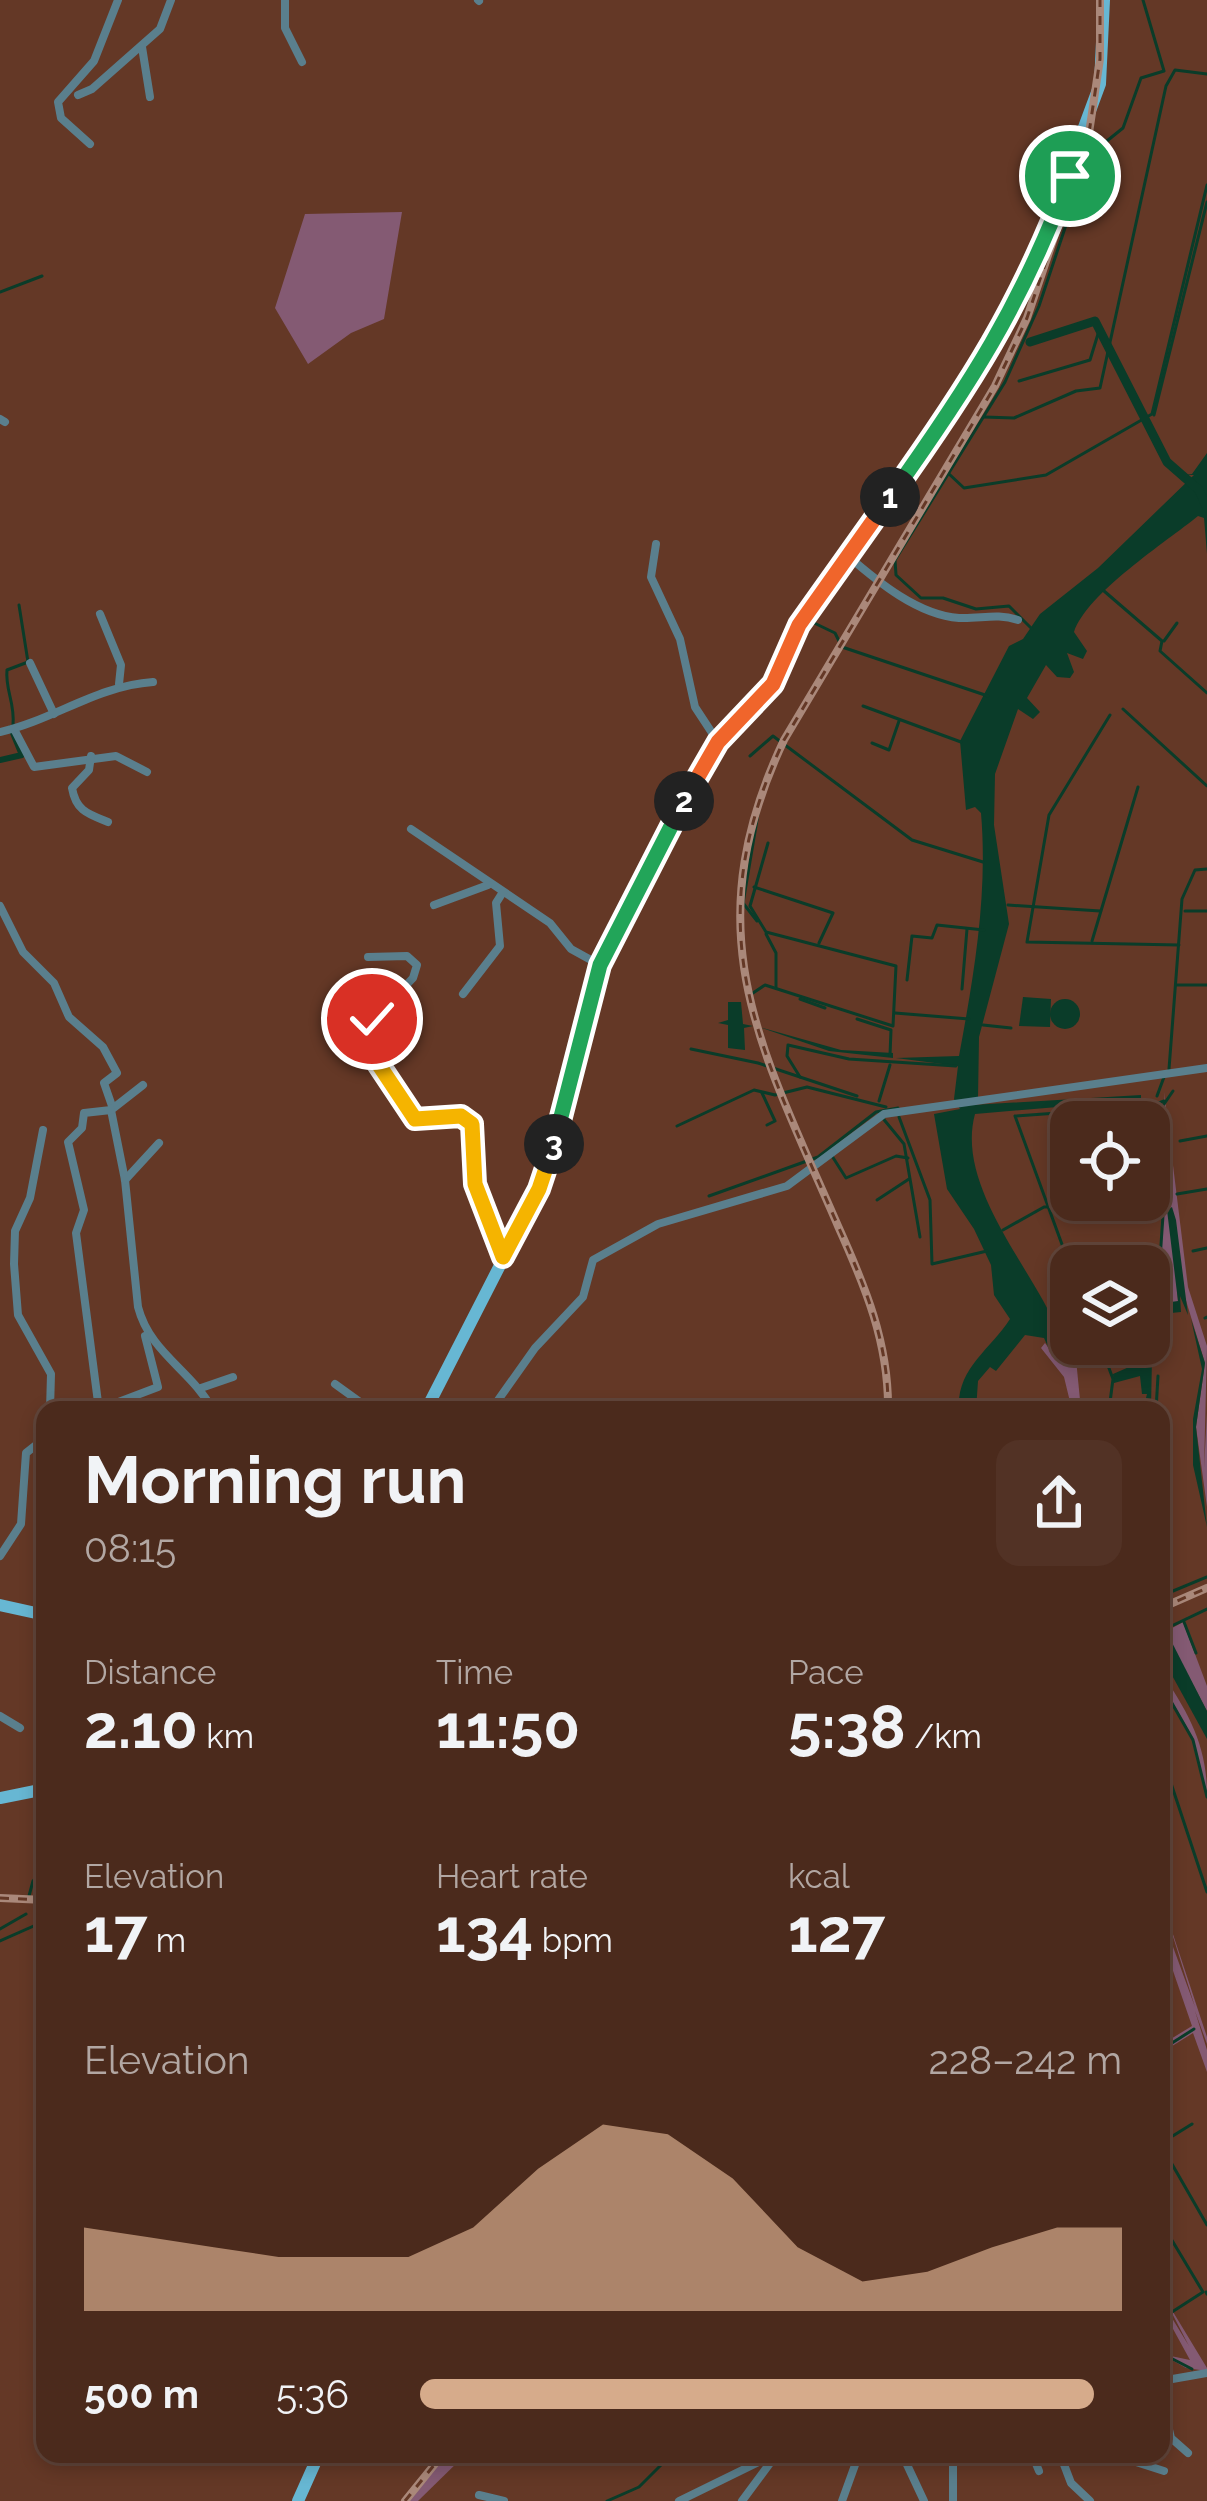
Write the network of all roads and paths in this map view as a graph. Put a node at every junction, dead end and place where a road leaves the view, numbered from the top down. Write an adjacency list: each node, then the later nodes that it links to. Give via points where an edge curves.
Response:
1 (118, 0): 9 (street, via 94,61 58,102 61,118)
2 (171, 0): 5 (street)
3 (286, 0): 6 (street, via 285,28)
4 (1104, 0): 11 (main road, via 1100,84 1032,274 959,400)
5 (142, 47): 7 (street); 8 (street)
6 (302, 62)
7 (78, 94)
8 (151, 97)
9 (91, 144)
10 (656, 544): 19 (street, via 651,577 680,639 695,707)
11 (848, 556): 13 (street, via 919,607); 19 (main road, via 799,625 773,684)
12 (100, 614): 16 (street, via 121,665)
13 (1018, 620)
14 (30, 663): 17 (street)
15 (153, 682): 16 (street)
16 (119, 684): 17 (street)
17 (54, 714): 18 (street)
18 (9, 730): 20 (street, via 34,767)
19 (718, 742): 29 (main road)
20 (92, 756): 21 (street, via 124,758); 22 (street, via 72,788 74,802)
21 (147, 772)
22 (108, 822)
23 (411, 829): 24 (street)
24 (489, 884): 25 (street); 26 (street)
25 (503, 892): 29 (street); 30 (street, via 496,903 500,946)
26 (434, 905)
27 (0, 906): 33 (street, via 69,1018 112,1059 117,1073 104,1083)
28 (368, 957): 37 (street, via 406,956 417,965 365,1028 365,1044 415,1119 461,1116 472,1124 475,1184)
29 (600, 965): 37 (main road, via 546,1172)
30 (463, 994)
31 (1207, 1068): 48 (street, via 874,1117 788,1186 658,1224 593,1260 584,1297)
32 (143, 1085): 33 (street)
33 (112, 1108): 36 (street); 43 (street, via 84,1113 68,1142 84,1210 76,1233)
34 (43, 1130): 42 (street, via 15,1231 14,1264 18,1315 51,1374)
35 (158, 1143): 36 (street)
36 (125, 1180): 38 (street)
37 (503, 1257): 47 (main road)
38 (142, 1326): 41 (street); 44 (street, via 158,1388)
39 (232, 1377): 41 (street)
40 (335, 1384): 46 (street)
41 (201, 1388): 45 (street)
42 (50, 1401)
43 (98, 1401)
44 (123, 1401)
45 (208, 1401)
46 (359, 1401)
47 (431, 1401)
48 (497, 1401)
49 (36, 1447): 50 (street, via 22,1466 21,1524)
50 (0, 1556)
51 (0, 1605): 52 (main road)
52 (36, 1613)
53 (0, 1716): 54 (street, via 16,1727)
54 (0, 1730)
55 (36, 1791): 56 (main road)
56 (0, 1798)
57 (1207, 2373): 58 (street)
58 (1170, 2379)
59 (1170, 2434): 60 (street)
60 (1188, 2452)
61 (315, 2463): 73 (main road)
62 (757, 2463): 75 (street)
63 (769, 2463): 76 (street)
64 (856, 2463): 77 (street)
65 (906, 2463): 78 (street)
66 (953, 2463): 79 (street)
67 (1036, 2463): 70 (street)
68 (1064, 2463): 80 (street)
69 (1139, 2463): 71 (street)
70 (1040, 2471)
71 (1164, 2471)
72 (479, 2495): 74 (street)
73 (298, 2501)
74 (504, 2501)
75 (679, 2501)
76 (742, 2501)
77 (842, 2501)
78 (924, 2501)
79 (953, 2501)
80 (1090, 2501)

